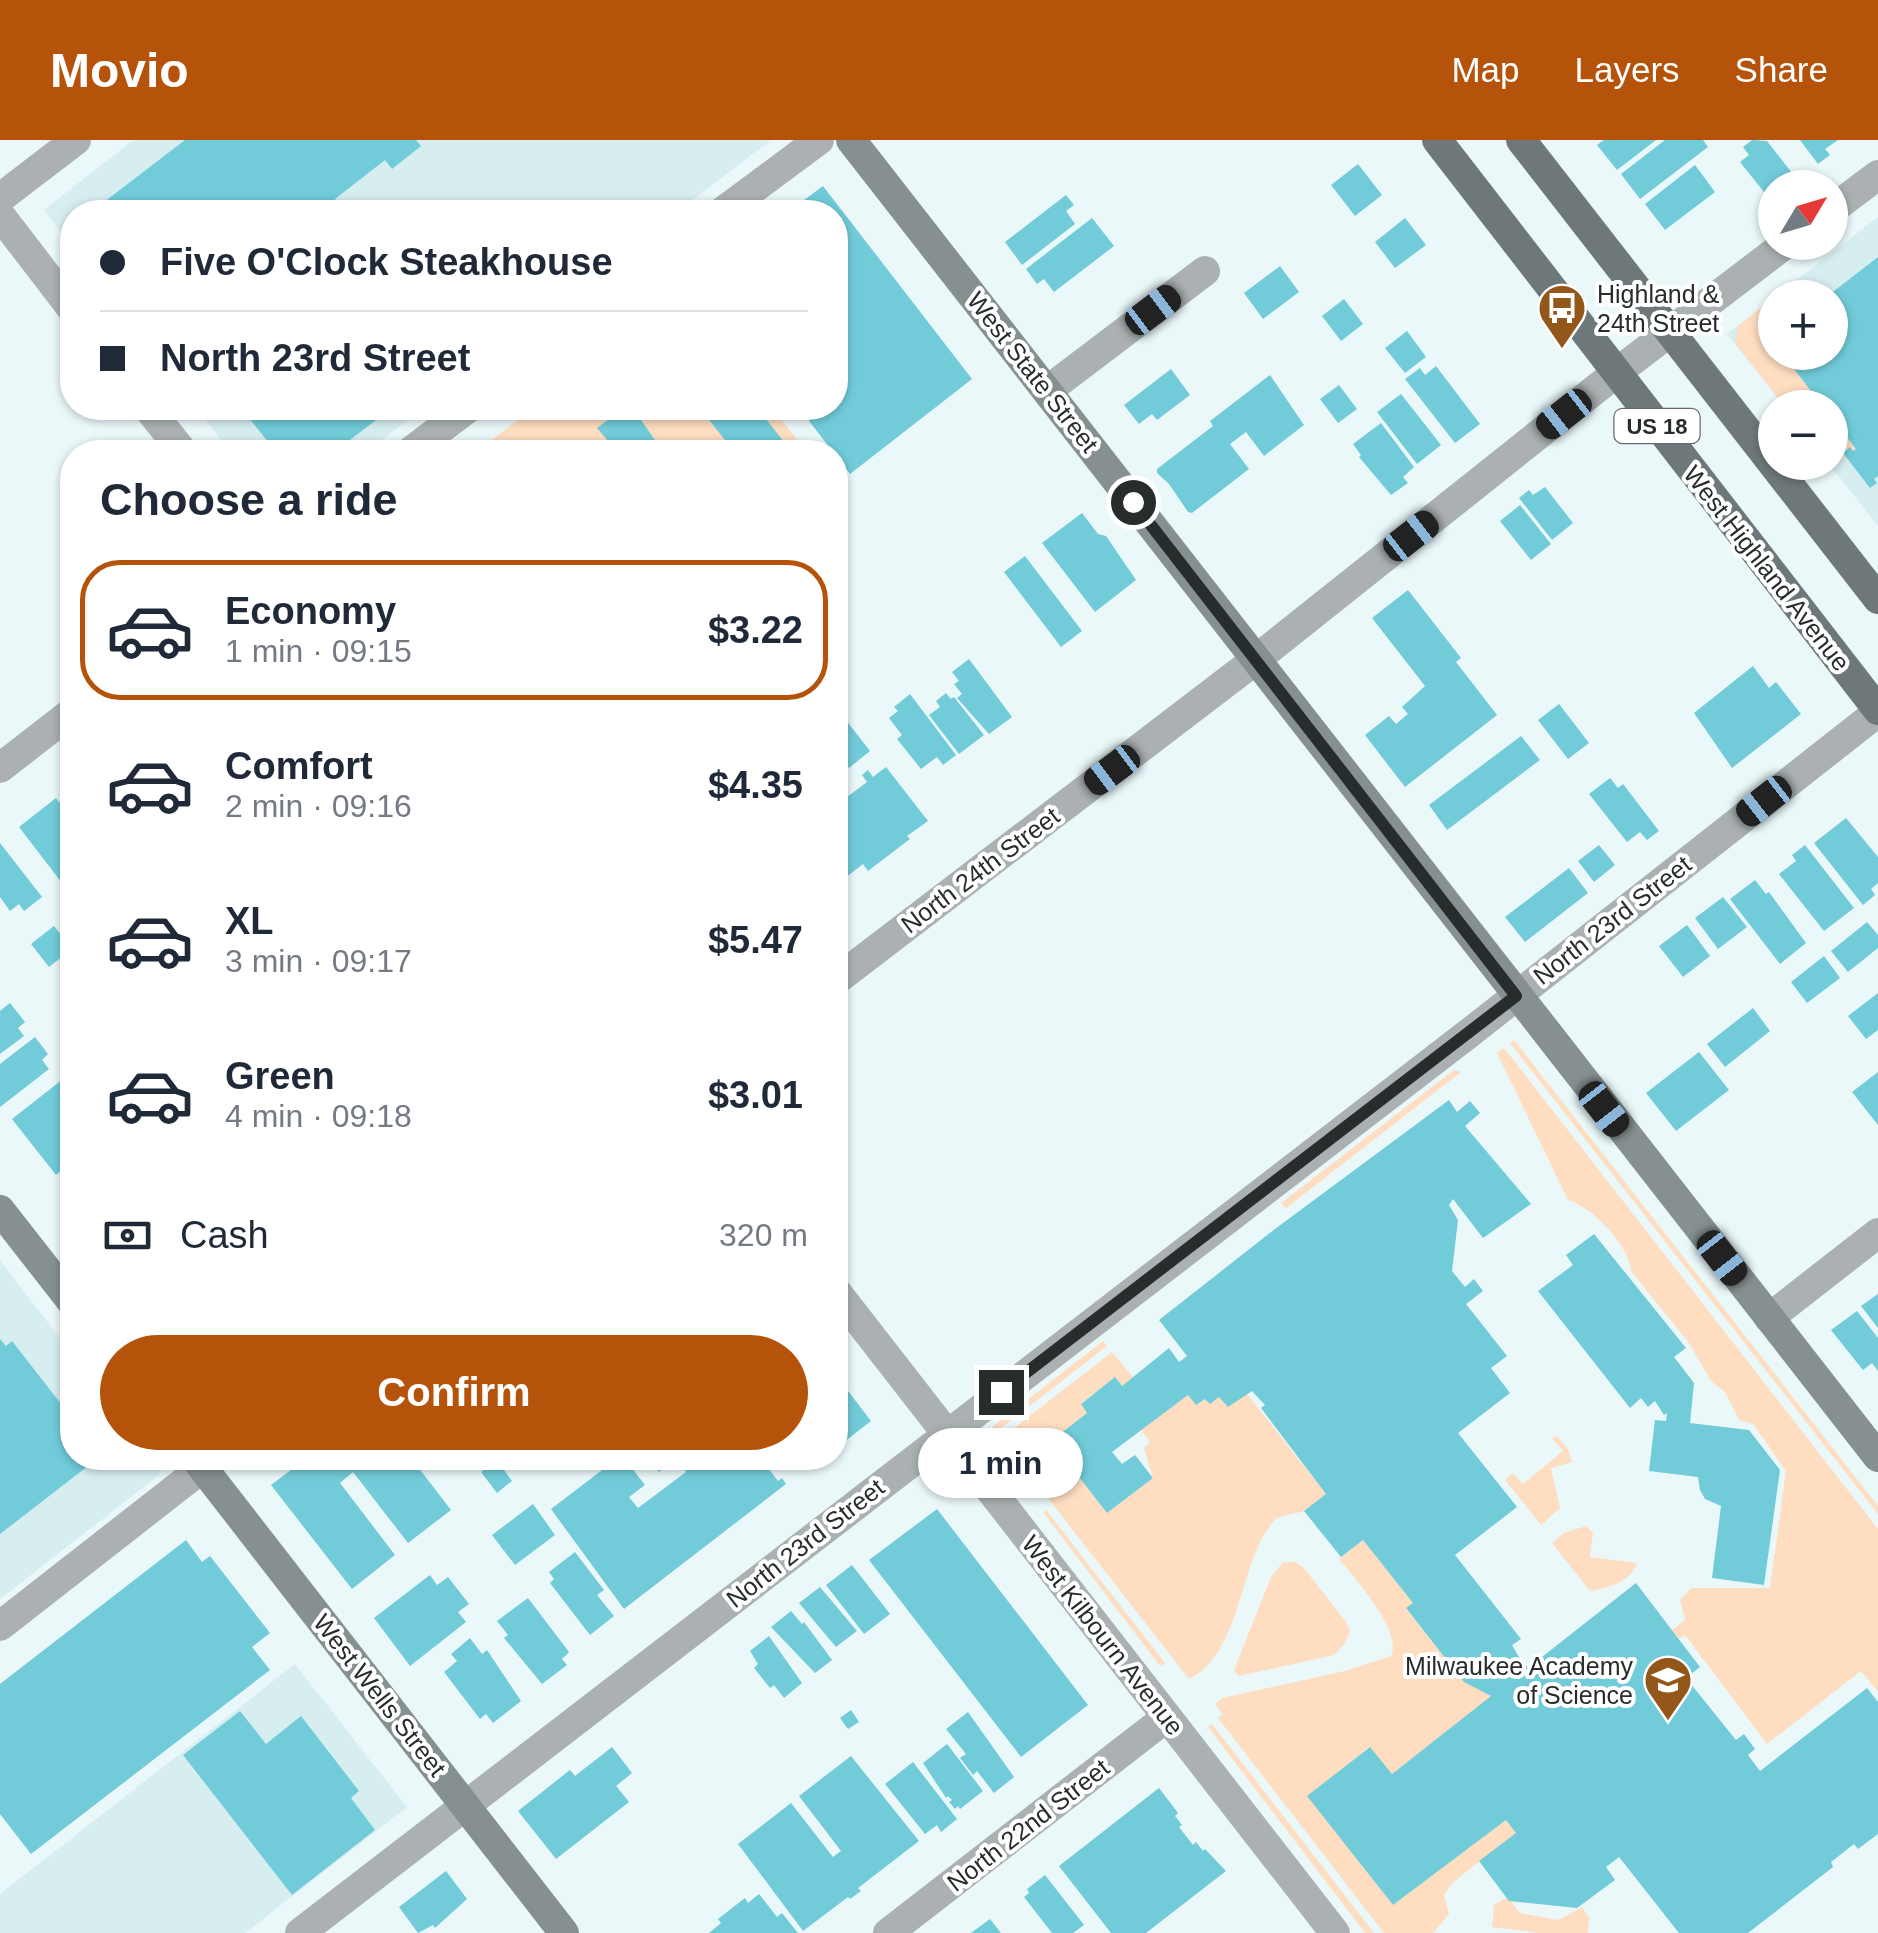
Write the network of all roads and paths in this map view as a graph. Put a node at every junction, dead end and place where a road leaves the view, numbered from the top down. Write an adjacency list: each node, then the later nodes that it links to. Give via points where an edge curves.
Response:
1 (76, 140): 7 (street)
2 (819, 140): 9 (street)
3 (851, 140): 16 (street, West State Street)
4 (1437, 140): 15 (main road, West Highland Avenue / US 18)
5 (1521, 140): 14 (main road, US 18)
6 (1878, 175): 8 (street)
7 (0, 198)
8 (1848, 198)
9 (738, 200)
10 (0, 215): 13 (street)
11 (1764, 260): 14 (street, North 24th Street)
12 (1205, 272): 16 (street)
13 (60, 293)
14 (1670, 331): 15 (street, North 24th Street); 21 (main road, US 18)
15 (1616, 373): 22 (street, North 24th Street); 23 (main road, West Highland Avenue / US 18)
16 (1048, 390): 22 (street, West State Street)
17 (158, 420): 19 (street)
18 (452, 420): 20 (street)
19 (173, 440)
20 (426, 440)
21 (1878, 599)
22 (1254, 661): 26 (street, North 24th Street); 27 (street, West State Street)
23 (1878, 711): 27 (street, North 23rd Street)
24 (60, 721): 25 (street)
25 (0, 768)
26 (848, 971)
27 (1516, 996): 32 (street, West State Street); 33 (street, North 23rd Street)
28 (0, 1210): 30 (street)
29 (1878, 1232): 32 (street)
30 (60, 1287)
31 (848, 1307): 33 (street, West Kilbourn Avenue)
32 (1768, 1318): 34 (street, West State Street)
33 (947, 1434): 38 (street, West Kilbourn Avenue); 39 (street, North 23rd Street)
34 (1878, 1457)
35 (193, 1470): 37 (street)
36 (211, 1470): 39 (street, West Wells Street)
37 (0, 1626)
38 (1167, 1717): 42 (street, North 22nd Street); 43 (street, West Kilbourn Avenue)
39 (465, 1805): 40 (street, North 23rd Street); 41 (street, West Wells Street)
40 (300, 1933)
41 (564, 1933)
42 (888, 1933)
43 (1335, 1933)

